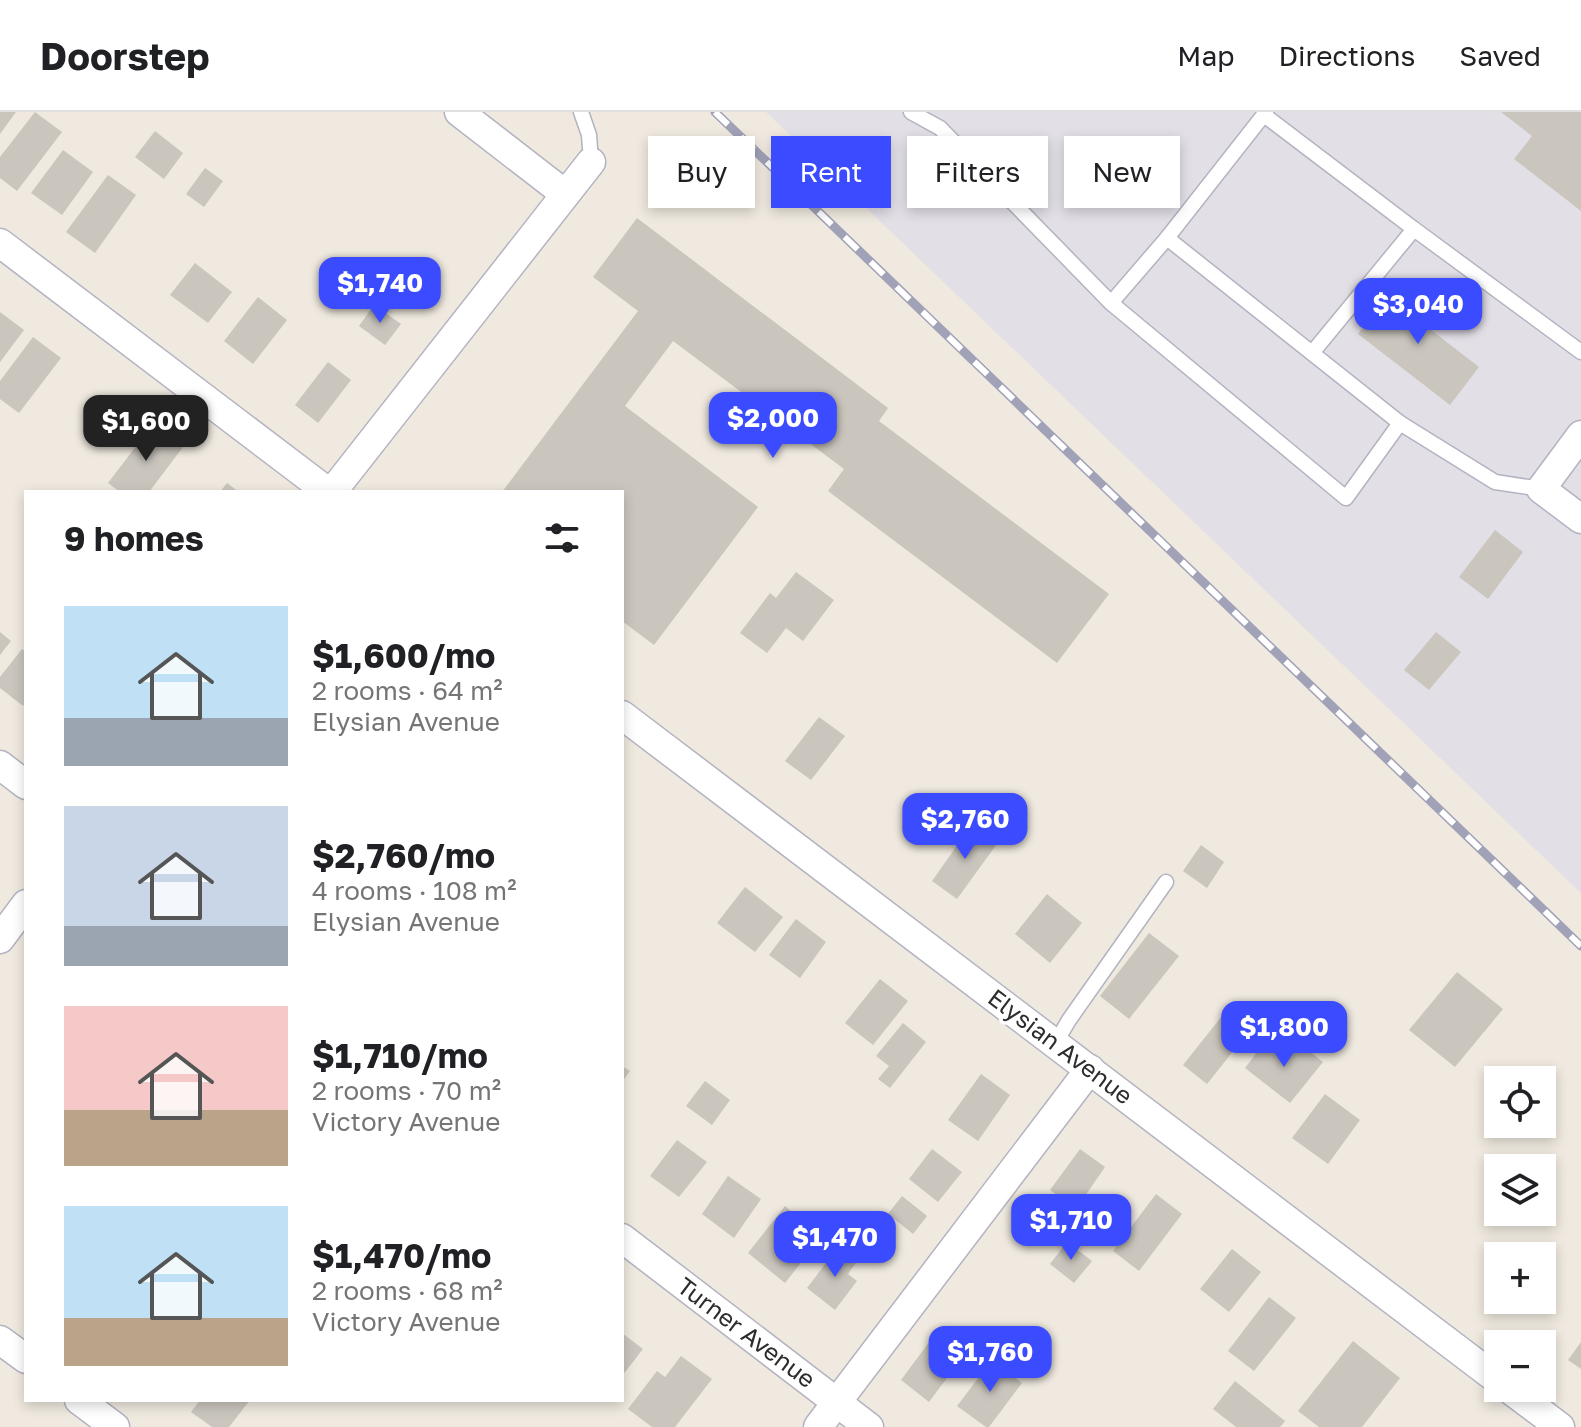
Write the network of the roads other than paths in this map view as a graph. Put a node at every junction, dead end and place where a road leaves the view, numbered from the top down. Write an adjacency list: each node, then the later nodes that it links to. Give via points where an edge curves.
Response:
1 (459, 112): 6 (street)
2 (581, 112): 5 (lane)
3 (911, 112): 10 (lane, via 940,128)
4 (1265, 113): 7 (lane); 8 (lane)
5 (591, 162): 6 (street)
6 (565, 194): 17 (street)
7 (1414, 229): 11 (lane); 12 (lane)
8 (1167, 238): 10 (lane); 12 (lane)
9 (0, 243): 16 (street)
10 (1111, 303): 13 (lane, via 1346,498)
11 (1581, 352)
12 (1312, 353): 13 (lane)
13 (1400, 423): 15 (lane, via 1495,482)
14 (1581, 435): 15 (street)
15 (1541, 489): 18 (street)
16 (327, 490)
17 (332, 490)
18 (1581, 519)
19 (624, 717): 25 (street, Elysian Avenue)
20 (0, 765): 21 (street)
21 (24, 783)
22 (1166, 882): 25 (lane)
23 (24, 907): 24 (street)
24 (0, 939)
25 (1055, 1044): 26 (street, Elysian Avenue)
26 (1090, 1069): 30 (street, Elysian Avenue); 32 (street)
27 (624, 1240): 32 (street, Turner Avenue)
28 (0, 1340): 29 (street)
29 (24, 1358)
30 (1484, 1369)
31 (82, 1402): 34 (street)
32 (837, 1402): 35 (street); 36 (street, Turner Avenue)
33 (1527, 1402): 37 (street)
34 (115, 1427)
35 (818, 1427)
36 (869, 1427)
37 (1560, 1427)

